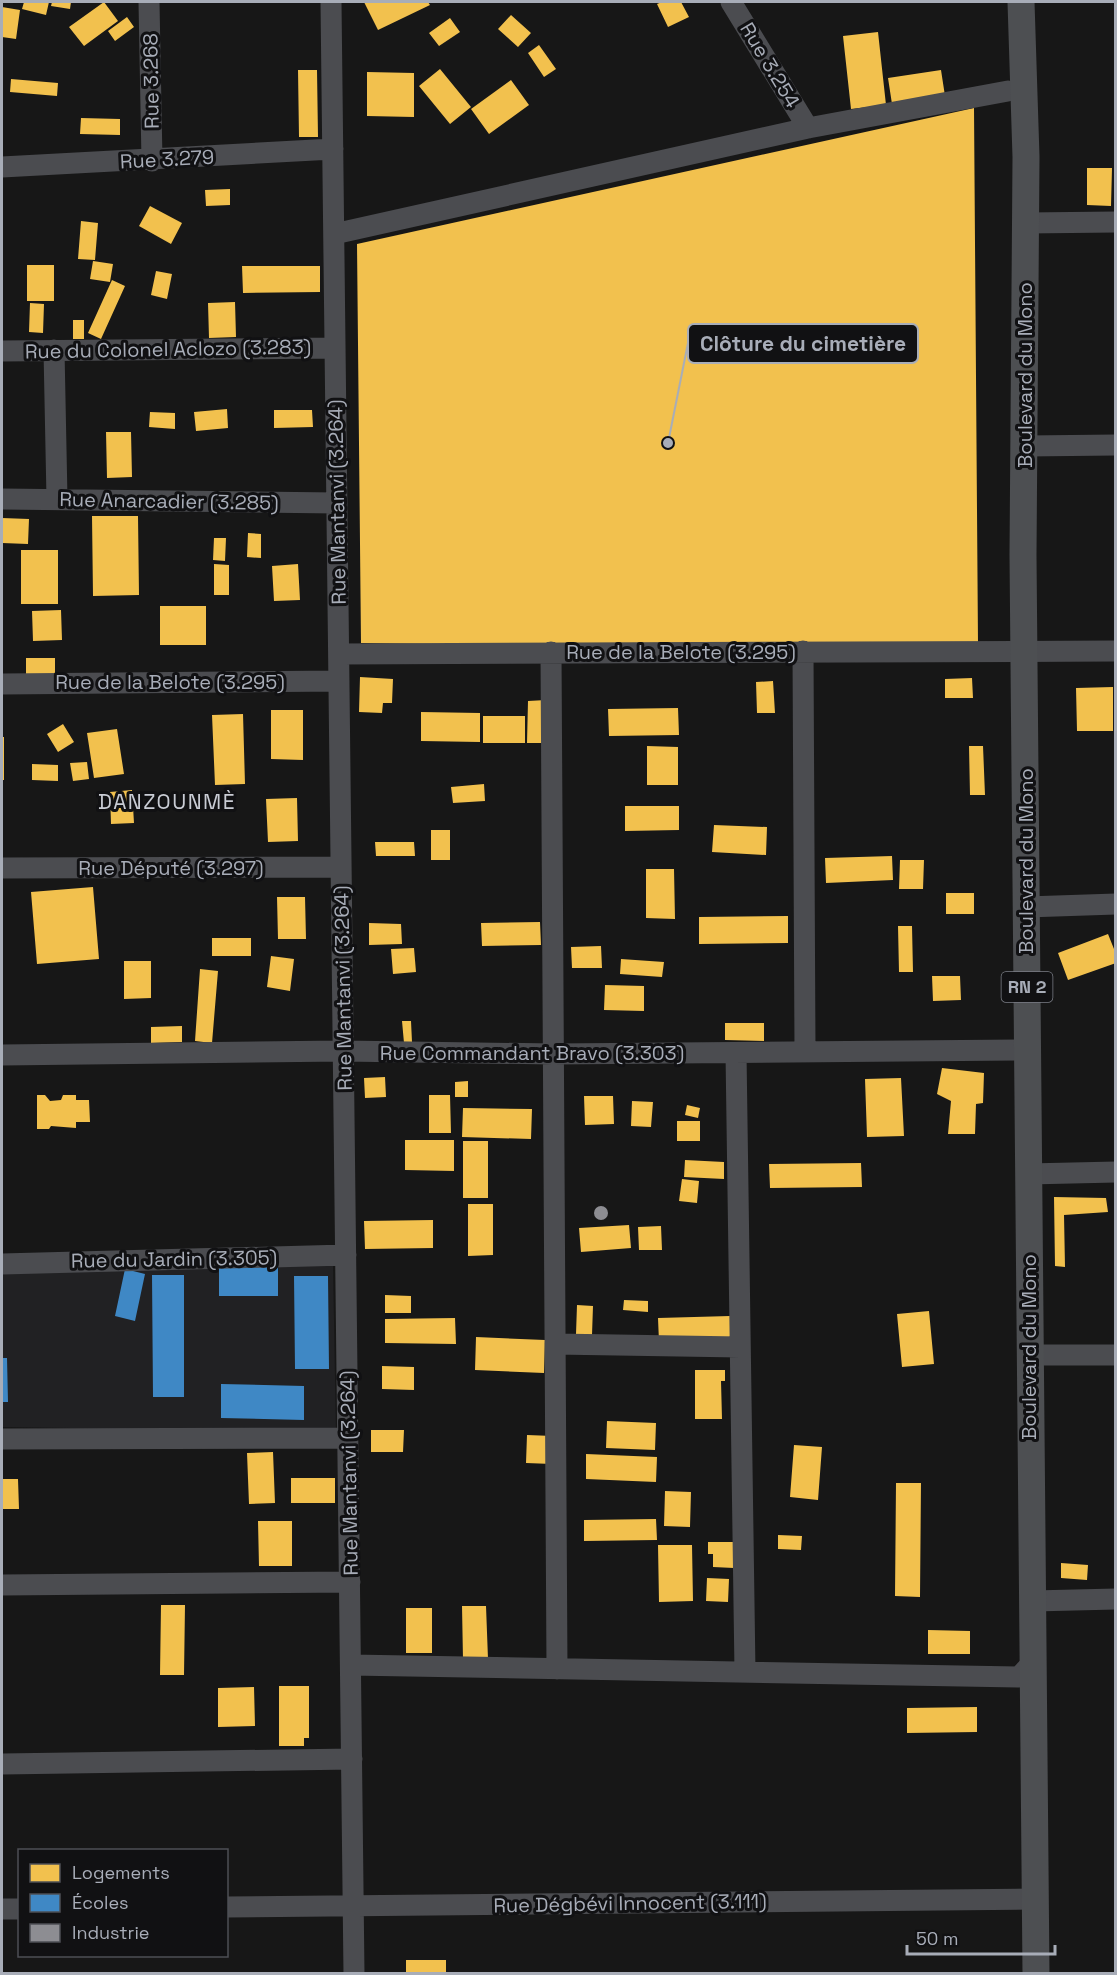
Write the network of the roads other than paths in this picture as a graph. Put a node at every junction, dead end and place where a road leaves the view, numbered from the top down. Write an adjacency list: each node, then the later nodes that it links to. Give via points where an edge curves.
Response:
1 (149, 2): 9 (street, Rue 3.268)
2 (331, 2): 8 (street, Rue Mantanvi (3.264))
3 (732, 2): 7 (street, Rue 3.254)
4 (1005, 2): 6 (main road, Boulevard du Mono / RN 2)
5 (1021, 2): 12 (main road, Boulevard du Mono / RN 2)
6 (1008, 92): 7 (street); 25 (main road, Boulevard du Mono / RN 2)
7 (808, 128): 13 (street)
8 (333, 149): 9 (street, Rue 3.279); 13 (street, Rue Mantanvi (3.264))
9 (153, 161): 10 (street, Rue 3.279)
10 (2, 167)
11 (1116, 222): 12 (street)
12 (1026, 223): 18 (main road, Boulevard du Mono / RN 2)
13 (334, 234): 14 (street, Rue Mantanvi (3.264))
14 (335, 348): 15 (street, Rue du Colonel Aclozo (3.283)); 21 (street, Rue Mantanvi (3.264))
15 (54, 350): 16 (street, Rue du Colonel Aclozo (3.283)); 20 (street)
16 (2, 351)
17 (1116, 445): 18 (street)
18 (1026, 447): 25 (main road, Boulevard du Mono / RN 2)
19 (2, 499): 20 (street, Rue Anarcadier (3.285))
20 (57, 499): 21 (street, Rue Anarcadier (3.285))
21 (337, 503): 26 (street, Rue Mantanvi (3.264))
22 (803, 651): 24 (street, Rue de la Belote (3.295)); 25 (street, Rue de la Belote (3.295)); 35 (street)
23 (1116, 651): 25 (street, Rue de la Belote (3.295))
24 (551, 652): 26 (street, Rue de la Belote (3.295)); 37 (street)
25 (1017, 652): 32 (main road, Boulevard du Mono / RN 2); 33 (main road, Boulevard du Mono / RN 2)
26 (339, 654): 27 (street, Rue Mantanvi (3.264))
27 (339, 681): 28 (street, Rue de la Belote (3.295)); 29 (street, Rue Mantanvi (3.264))
28 (2, 684)
29 (341, 867): 30 (street, Rue Député (3.297)); 34 (street, Rue Mantanvi (3.264))
30 (2, 868)
31 (1116, 904): 32 (street)
32 (1026, 907): 33 (main road, Boulevard du Mono / RN 2)
33 (1020, 1050): 35 (street, Rue Commandant Bravo (3.303)); 40 (main road, Boulevard du Mono / RN 2); 54 (main road, Boulevard du Mono / RN 2)
34 (344, 1051): 37 (street, Rue Commandant Bravo (3.303)); 38 (street, Rue Commandant Bravo (3.303)); 41 (street, Rue Mantanvi (3.264))
35 (805, 1051): 36 (street, Rue Commandant Bravo (3.303))
36 (736, 1053): 37 (street, Rue Commandant Bravo (3.303)); 44 (street)
37 (554, 1054): 43 (street)
38 (2, 1055)
39 (1116, 1173): 40 (street)
40 (1028, 1174): 45 (main road, Boulevard du Mono / RN 2)
41 (346, 1255): 42 (street, Rue du Jardin (3.305)); 48 (street, Rue Mantanvi (3.264))
42 (2, 1264)
43 (555, 1344): 44 (street); 55 (street)
44 (741, 1347): 56 (street)
45 (1029, 1355): 46 (street); 52 (main road, Boulevard du Mono / RN 2)
46 (1116, 1355)
47 (2, 1438): 48 (street)
48 (348, 1438): 49 (street, Rue Mantanvi (3.264))
49 (350, 1582): 50 (street); 53 (street, Rue Mantanvi (3.264))
50 (2, 1585)
51 (1116, 1599): 52 (street)
52 (1034, 1601): 54 (main road, Boulevard du Mono / RN 2)
53 (351, 1665): 55 (street); 57 (street, Rue Mantanvi (3.264))
54 (1027, 1668): 56 (street); 59 (main road, Boulevard du Mono / RN 2)
55 (557, 1669): 56 (street)
56 (745, 1672)
57 (352, 1759): 58 (street); 60 (street, Rue Mantanvi (3.264))
58 (2, 1764)
59 (1027, 1899): 60 (street, Rue Dégbévi Innocent (3.111)); 65 (main road, Boulevard du Mono / RN 2); 66 (main road, Boulevard du Mono / RN 2)
60 (354, 1906): 61 (street, Rue Dégbévi Innocent (3.111)); 64 (street, Rue Mantanvi (3.264))
61 (228, 1907)
62 (2, 1909): 63 (street)
63 (18, 1909)
64 (354, 1974)
65 (1019, 1974)
66 (1036, 1974)

